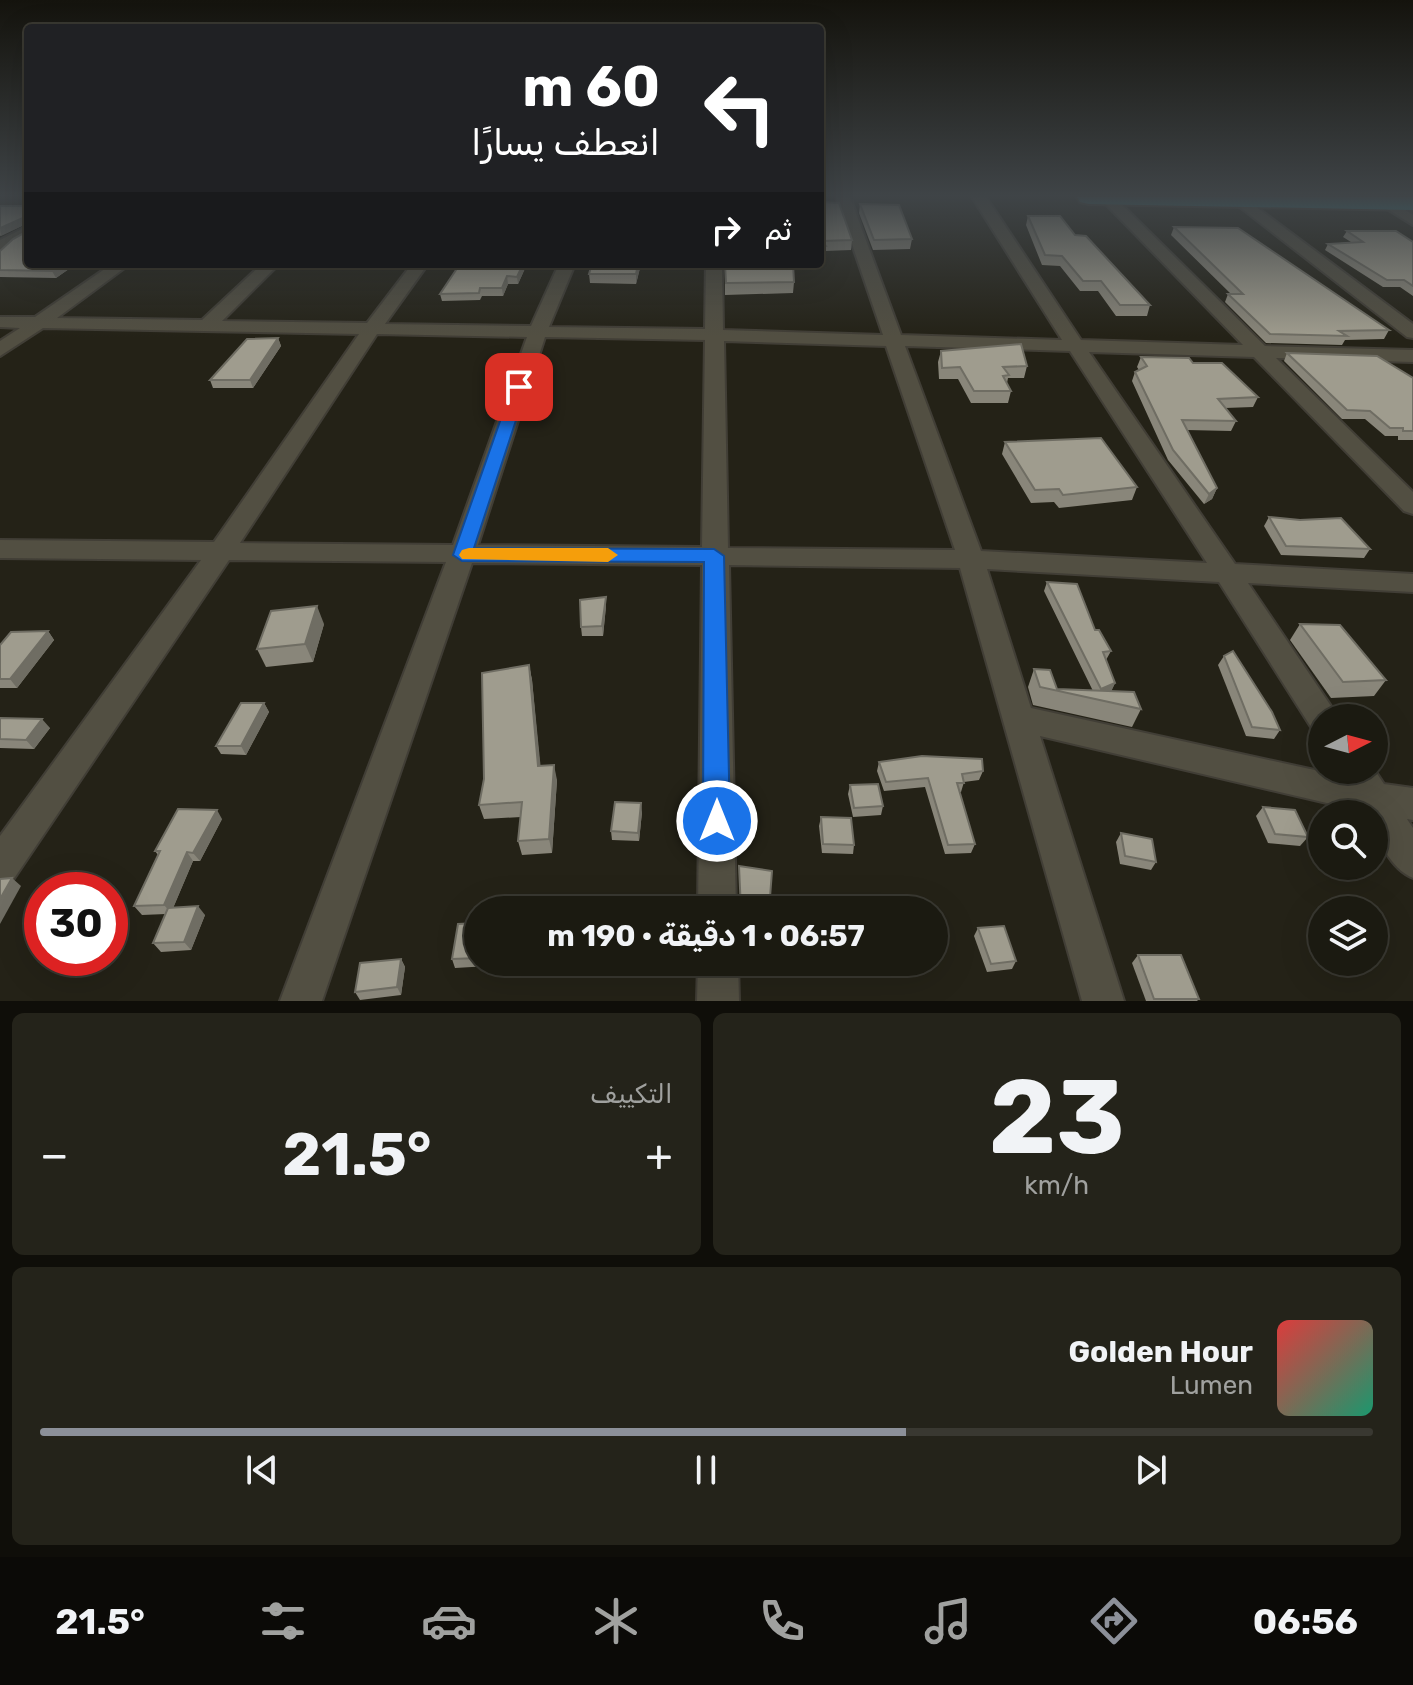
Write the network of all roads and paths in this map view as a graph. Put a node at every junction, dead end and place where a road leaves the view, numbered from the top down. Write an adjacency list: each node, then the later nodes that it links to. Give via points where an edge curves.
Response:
1 (860, 244): 17 (street)
2 (1008, 244): 18 (street)
3 (1152, 244): 20 (street)
4 (1295, 244): 15 (street)
5 (116, 268): 11 (street)
6 (267, 268): 12 (street)
7 (417, 268): 13 (street)
8 (565, 268): 14 (street)
9 (714, 268): 16 (street)
10 (0, 322): 11 (street)
11 (38, 323): 12 (street); 19 (street)
12 (207, 325): 13 (street)
13 (373, 327): 14 (street); 24 (street)
14 (538, 331): 16 (street); 25 (street)
15 (1413, 333)
16 (714, 335): 17 (street); 26 (street)
17 (895, 340): 18 (street); 27 (street)
18 (1073, 346): 20 (street); 28 (street)
19 (0, 350)
20 (1256, 351): 21 (street); 22 (street)
21 (1413, 356)
22 (1413, 506)
23 (0, 549): 24 (street)
24 (220, 553): 25 (street); 36 (street)
25 (462, 555): 26 (street); 39 (street)
26 (714, 556): 27 (street); 37 (street)
27 (971, 559): 28 (street); 31 (street)
28 (1229, 571): 29 (street); 30 (street)
29 (1413, 583)
30 (1313, 704)
31 (1018, 718): 32 (street); 41 (street)
32 (1308, 773)
33 (1364, 784): 34 (street); 35 (street)
34 (1413, 804)
35 (1413, 860)
36 (0, 867)
37 (717, 896)
38 (718, 976): 40 (street)
39 (301, 1001)
40 (718, 1001)
41 (1103, 1001)

